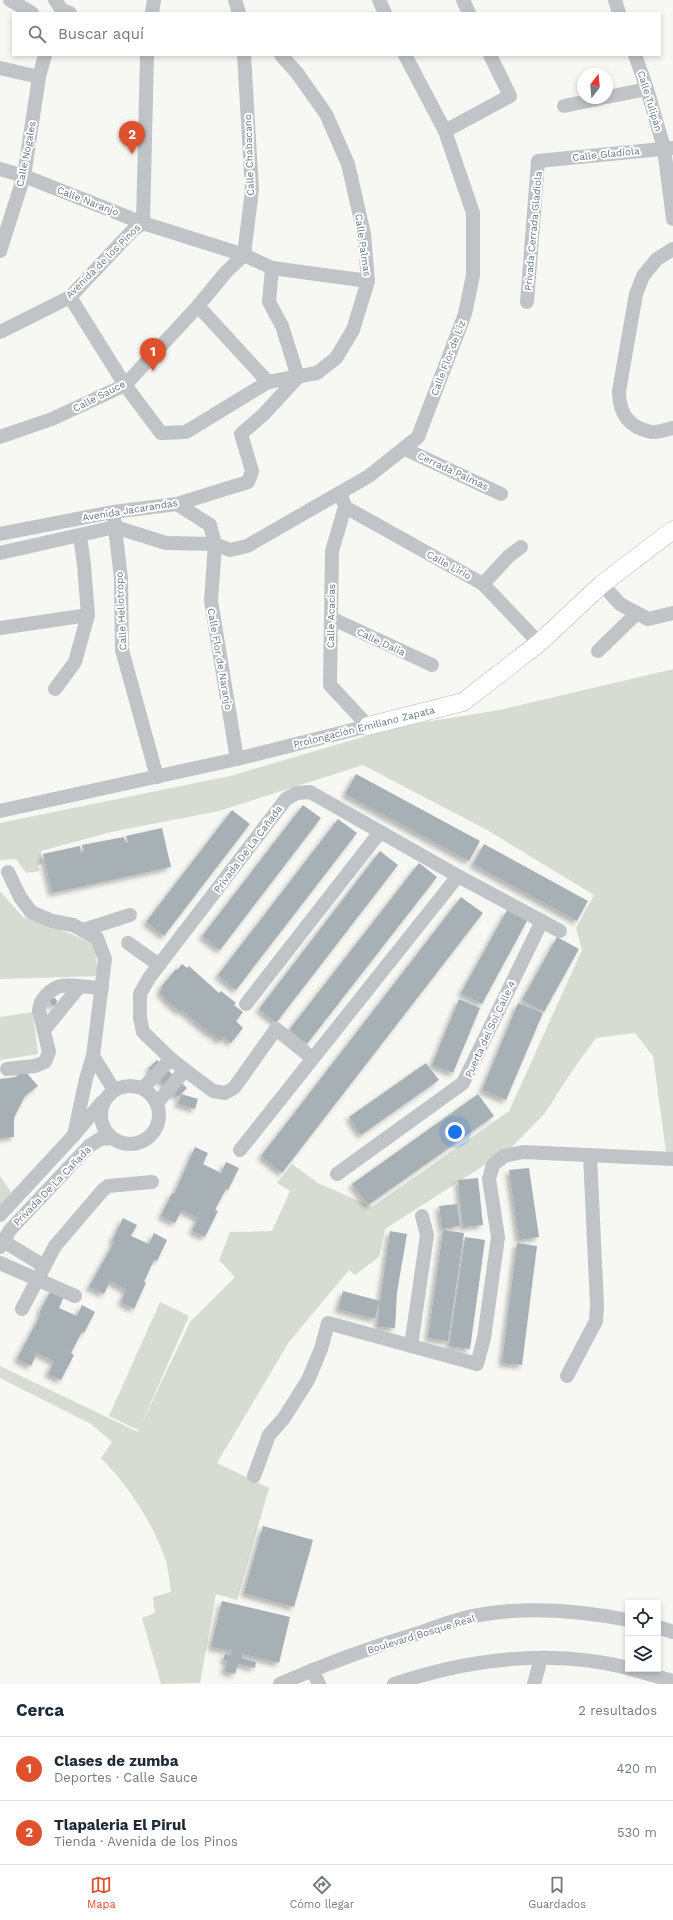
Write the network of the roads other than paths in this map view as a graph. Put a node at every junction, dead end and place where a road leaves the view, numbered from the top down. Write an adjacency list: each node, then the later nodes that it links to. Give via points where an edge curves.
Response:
1 (10, 0): 7 (street)
2 (55, 0): 8 (street, via 62,10)
3 (154, 0): 9 (street)
4 (379, 0): 10 (street)
5 (463, 0): 11 (street)
6 (614, 0): 12 (street)
7 (30, 12)
8 (67, 12)
9 (152, 12)
10 (385, 12)
11 (469, 12)
12 (620, 12)
13 (46, 56): 21 (street, Calle Nogales)
14 (144, 56): 32 (street, Avenida de los Pinos)
15 (244, 56): 35 (street, Calle Chabacano, via 252,190)
16 (281, 56): 37 (street, Calle Palmas, via 297,73 326,114 348,164 364,234)
17 (406, 56): 26 (street, Calle Flor de Liz)
18 (490, 56): 26 (street, via 510,96)
19 (635, 56): 22 (street, Calle Tulipán)
20 (0, 68): 21 (street)
21 (39, 78): 30 (street, Calle Nogales)
22 (648, 89): 23 (street); 27 (street, Calle Tulipán)
23 (613, 96)
24 (577, 103): 25 (street)
25 (564, 106)
26 (445, 131): 47 (street, Calle Flor de Liz, via 473,213 473,275 465,314 418,437)
27 (669, 148): 28 (street, Calle Gladiola); 31 (street, Calle Tulipán)
28 (538, 161): 39 (street, Privada Cerrada Gladiola)
29 (0, 169): 30 (street, Calle Naranjo)
30 (24, 176): 32 (street, Calle Naranjo); 34 (street, Calle Nogales)
31 (673, 219)
32 (143, 223): 35 (street, Calle Naranjo); 38 (street, Avenida de los Pinos, via 133,230)
33 (673, 249): 45 (street, via 657,259 643,276 636,294 619,391 619,405 625,418 637,427 652,432)
34 (0, 252)
35 (244, 255): 36 (street, Calle Naranjo); 40 (street, Calle Sauce)
36 (272, 268): 37 (street, Calle Naranjo); 42 (street, via 268,302 282,326)
37 (368, 281): 42 (street, Calle Palmas, via 353,330 336,358 317,373)
38 (70, 297): 41 (street, Avenida de los Pinos); 44 (street)
39 (527, 302)
40 (198, 306): 43 (street); 44 (street, Calle Sauce)
41 (0, 332)
42 (298, 377): 43 (street, Calle Palmas); 50 (street, Avenida Jacarandas, via 263,415 241,434 252,471 248,482)
43 (268, 382): 44 (street, via 186,432 161,433)
44 (125, 385): 46 (street, Calle Sauce, via 52,419)
45 (673, 428)
46 (0, 437)
47 (405, 449): 48 (street, Cerrada Palmas); 49 (street, Calle Flor de Liz, via 369,476)
48 (501, 494)
49 (343, 501): 56 (street, Calle Flor de Liz, via 247,546 230,550); 59 (street, Calle Lirio); 64 (street, Calle Acacias, via 332,551)
50 (177, 504): 51 (street, Avenida Jacarandas); 56 (street, Calle Flor de Naranjo, via 210,525)
51 (113, 512): 52 (street, Calle Heliotropo); 54 (street, Avenida Jacarandas)
52 (115, 527): 55 (street, Avenida Jacarandas); 56 (street, Avenida Jacarandas, via 166,543); 72 (street, Calle Heliotropo, via 121,578 122,650)
53 (673, 530): 60 (main road, Prolongación Emiliano Zapata)
54 (0, 534)
55 (80, 536): 58 (street, Avenida Jacarandas); 63 (street)
56 (215, 544): 71 (street, Calle Flor de Naranjo, via 211,601)
57 (521, 547): 59 (street)
58 (0, 552)
59 (483, 584): 66 (street, Calle Lirio)
60 (602, 584): 61 (street, via 620,604); 66 (main road, Prolongación Emiliano Zapata)
61 (637, 613): 62 (street, via 648,619); 67 (street)
62 (673, 613)
63 (88, 615): 65 (street); 69 (street, via 76,662)
64 (331, 618): 68 (street, Calle Dalia); 70 (street, Calle Acacias, via 330,685)
65 (0, 628)
66 (539, 643): 70 (main road, Prolongación Emiliano Zapata, via 463,702)
67 (598, 651)
68 (432, 665)
69 (55, 689)
70 (368, 726): 71 (street, Prolongación Emiliano Zapata)
71 (237, 759): 72 (street, Prolongación Emiliano Zapata)
72 (157, 777): 73 (street, Prolongación Emiliano Zapata)
73 (0, 811)
74 (380, 832): 76 (street, Privada De La Cañada); 82 (street, Privada De La Cañada, via 310,792 297,793 286,799); 85 (street)
75 (8, 872): 79 (street, via 20,897 31,912)
76 (458, 876): 78 (street, Privada De La Cañada); 88 (street)
77 (130, 915): 79 (street)
78 (542, 921): 80 (street, Privada De La Cañada); 100 (street, Puerta del Sol Calle 4, via 463,1084)
79 (83, 930): 84 (street, via 97,938 105,959)
80 (560, 931)
81 (128, 943): 82 (street)
82 (159, 965): 89 (street, Privada De La Cañada, via 140,994 140,1018 143,1032)
83 (79, 987): 84 (street); 86 (street); 86 (street, via 62,986 44,996 39,1010)
84 (102, 988): 87 (street)
85 (246, 1004)
86 (44, 1030): 90 (street, via 49,1052 45,1062 35,1066)
87 (93, 1056): 93 (street); 95 (street)
88 (312, 1058): 91 (street, Privada De La Cañada, via 276,1029 234,1088 225,1093 213,1091); 97 (street)
89 (171, 1059): 91 (street, Privada De La Cañada); 92 (street)
90 (7, 1069)
91 (185, 1070): 94 (street)
92 (143, 1088): 93 (street, via 128,1086); 94 (street)
93 (110, 1094): 95 (street, Privada De La Cañada); 96 (street, via 101,1110 104,1130)
94 (157, 1102): 96 (street, via 159,1122 148,1138 139,1143 129,1144)
95 (74, 1135): 102 (street, Privada De La Cañada)
96 (112, 1138): 104 (street, Privada De La Cañada, via 100,1139 89,1146 10,1230)
97 (240, 1150)
98 (590, 1155): 99 (street); 110 (street, via 523,1152 504,1156 493,1165 489,1179 498,1237 484,1338 477,1364); 111 (street, via 596,1321)
99 (673, 1159)
100 (337, 1174)
101 (152, 1182): 106 (street, via 108,1186 55,1246)
102 (0, 1214)
103 (422, 1216): 110 (street, via 427,1235)
104 (2, 1244): 106 (street)
105 (0, 1263): 107 (street)
106 (44, 1266): 107 (street)
107 (37, 1279): 108 (street); 109 (street)
108 (75, 1296)
109 (22, 1309)
110 (411, 1346): 112 (street, via 328,1323 321,1349 308,1380 284,1418 268,1436)
111 (567, 1376)
112 (254, 1476)
113 (625, 1620): 118 (street, Boulevard Bosque Real, via 576,1613 520,1610 468,1617)
114 (661, 1629): 115 (street)
115 (673, 1632)
116 (541, 1658): 117 (street, via 587,1660); 123 (street, via 476,1663); 124 (street)
117 (625, 1668)
118 (312, 1670): 121 (street, Boulevard Bosque Real); 122 (street)
119 (641, 1672): 120 (street)
120 (673, 1680)
121 (280, 1684)
122 (319, 1684)
123 (394, 1684)
124 (534, 1684)

